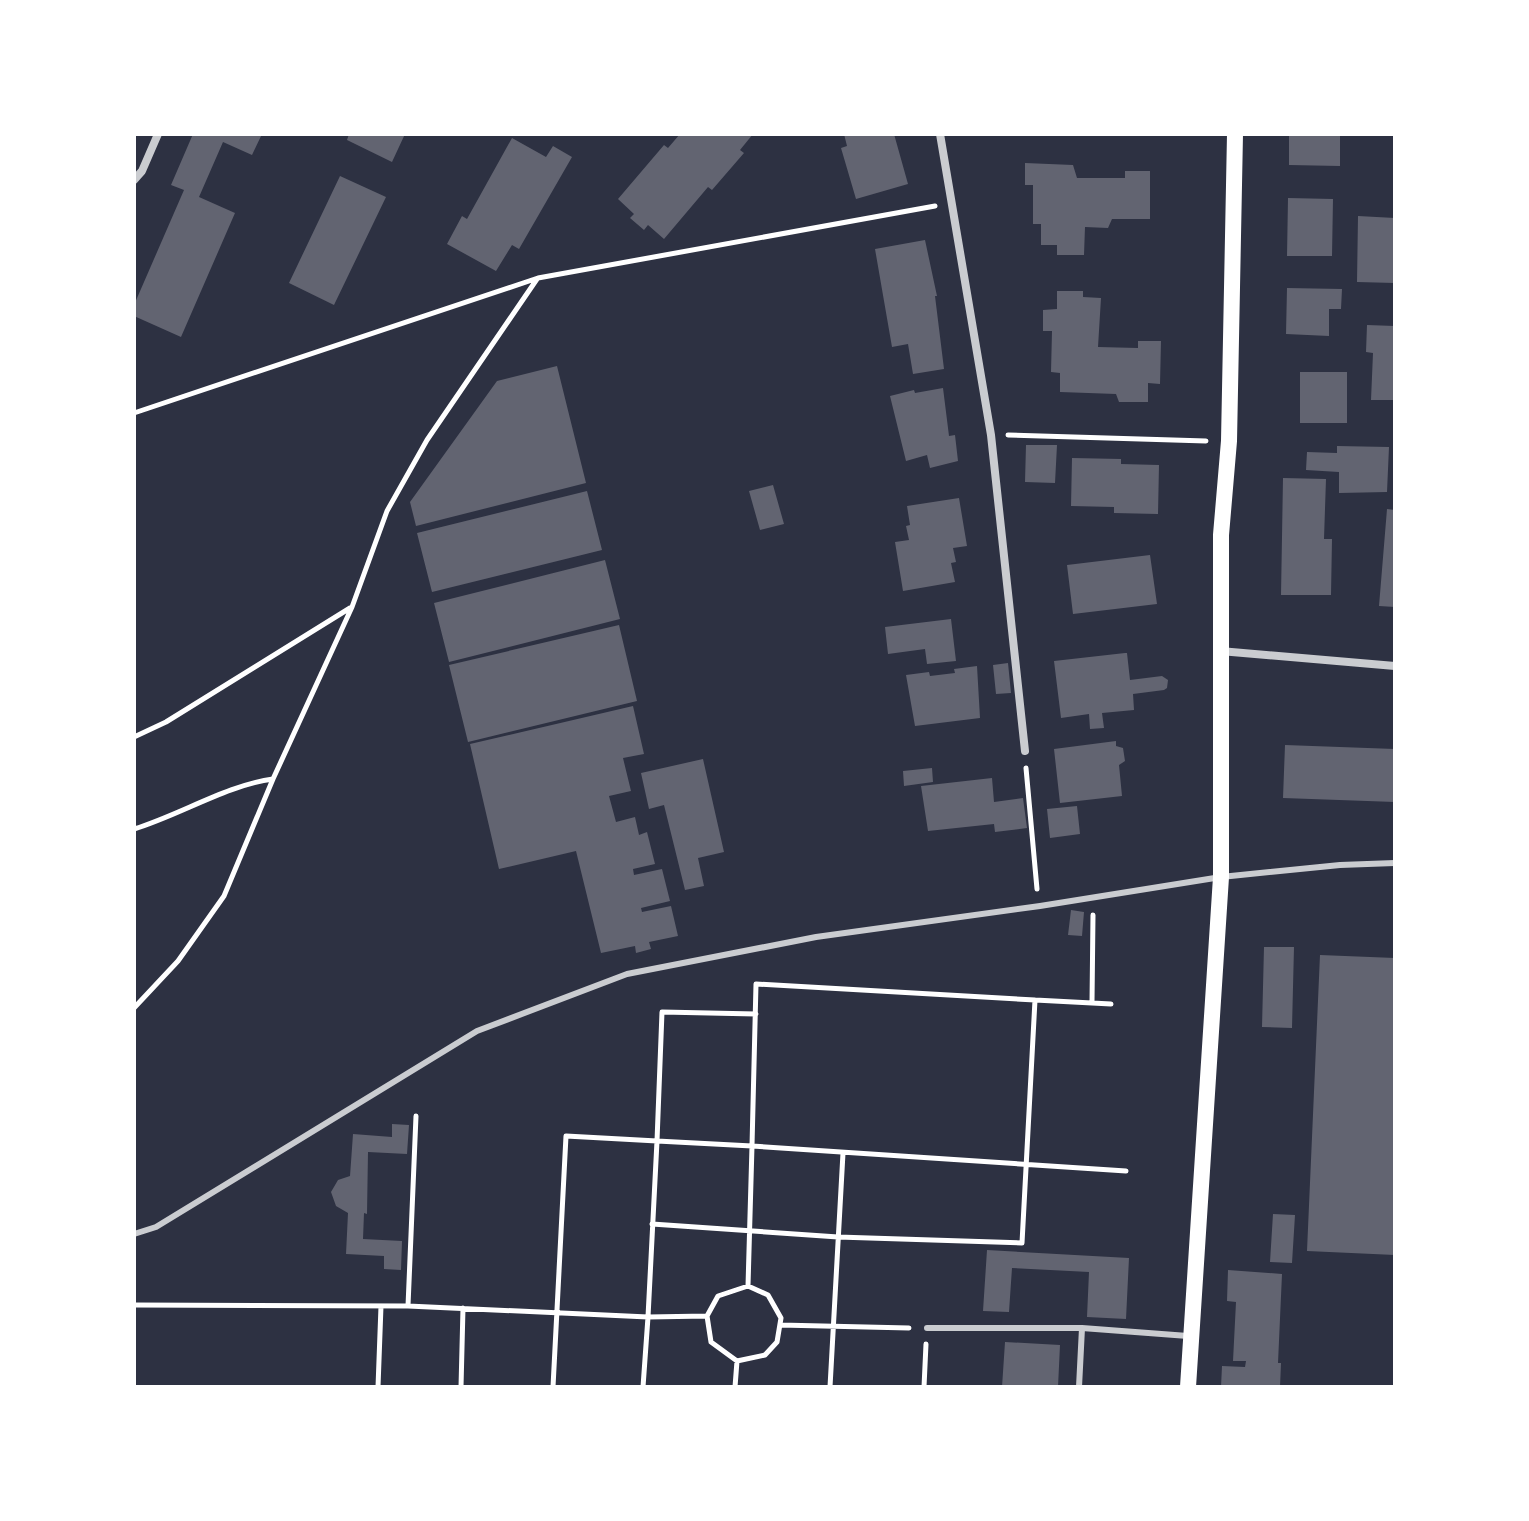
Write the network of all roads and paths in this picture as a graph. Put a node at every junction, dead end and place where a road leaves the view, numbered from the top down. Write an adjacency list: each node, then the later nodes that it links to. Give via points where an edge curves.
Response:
1 (158, 134): 4 (street)
2 (940, 134): 5 (street)
3 (1235, 134): 9 (main road)
4 (134, 180)
5 (952, 203): 6 (path); 8 (street)
6 (538, 278): 7 (path); 10 (path, via 427,440 387,511)
7 (134, 413)
8 (991, 435): 9 (path); 14 (street)
9 (1229, 441): 11 (main road)
10 (352, 607): 13 (path); 15 (path)
11 (1220, 651): 12 (street); 18 (main road)
12 (1395, 666)
13 (134, 737)
14 (1025, 751): 19 (path)
15 (273, 779): 16 (path, via 255,781); 24 (path, via 224,896 178,961)
16 (134, 829)
17 (1395, 863): 18 (lane)
18 (1221, 877): 19 (lane); 48 (main road)
19 (1040, 906): 34 (lane, via 816,937 627,974 477,1031 156,1227)
20 (1093, 937): 22 (path)
21 (1035, 1000): 22 (path); 25 (path, via 756,984); 30 (path)
22 (1092, 1002): 23 (path)
23 (1111, 1004)
24 (134, 1008)
25 (756, 1014): 27 (path, via 662,1012); 28 (path)
26 (416, 1116): 39 (path)
27 (657, 1141): 28 (path); 32 (path); 41 (path, via 566,1136)
28 (752, 1146): 29 (path); 33 (path)
29 (843, 1153): 30 (path); 35 (path)
30 (1027, 1165): 31 (path); 35 (path, via 1022,1243)
31 (1126, 1171)
32 (652, 1224): 33 (path); 43 (path)
33 (749, 1230): 35 (path); 36 (path)
34 (134, 1234)
35 (838, 1237): 45 (path)
36 (748, 1286): 42 (path, via 718,1296); 44 (path, via 768,1295)
37 (134, 1305): 38 (path)
38 (381, 1306): 39 (path); 50 (path)
39 (408, 1306): 40 (path)
40 (463, 1308): 41 (path); 51 (path)
41 (557, 1313): 43 (path); 52 (path)
42 (707, 1316): 43 (path); 49 (path, via 711,1342)
43 (648, 1317): 53 (path)
44 (780, 1325): 45 (path); 49 (path, via 777,1342 765,1355)
45 (834, 1326): 46 (path); 55 (path)
46 (927, 1328): 47 (lane); 56 (path)
47 (1082, 1328): 48 (lane); 57 (lane)
48 (1192, 1337): 58 (main road)
49 (737, 1361): 54 (path)
50 (378, 1387)
51 (461, 1387)
52 (553, 1387)
53 (643, 1387)
54 (735, 1387)
55 (830, 1387)
56 (924, 1387)
57 (1079, 1387)
58 (1188, 1387)

